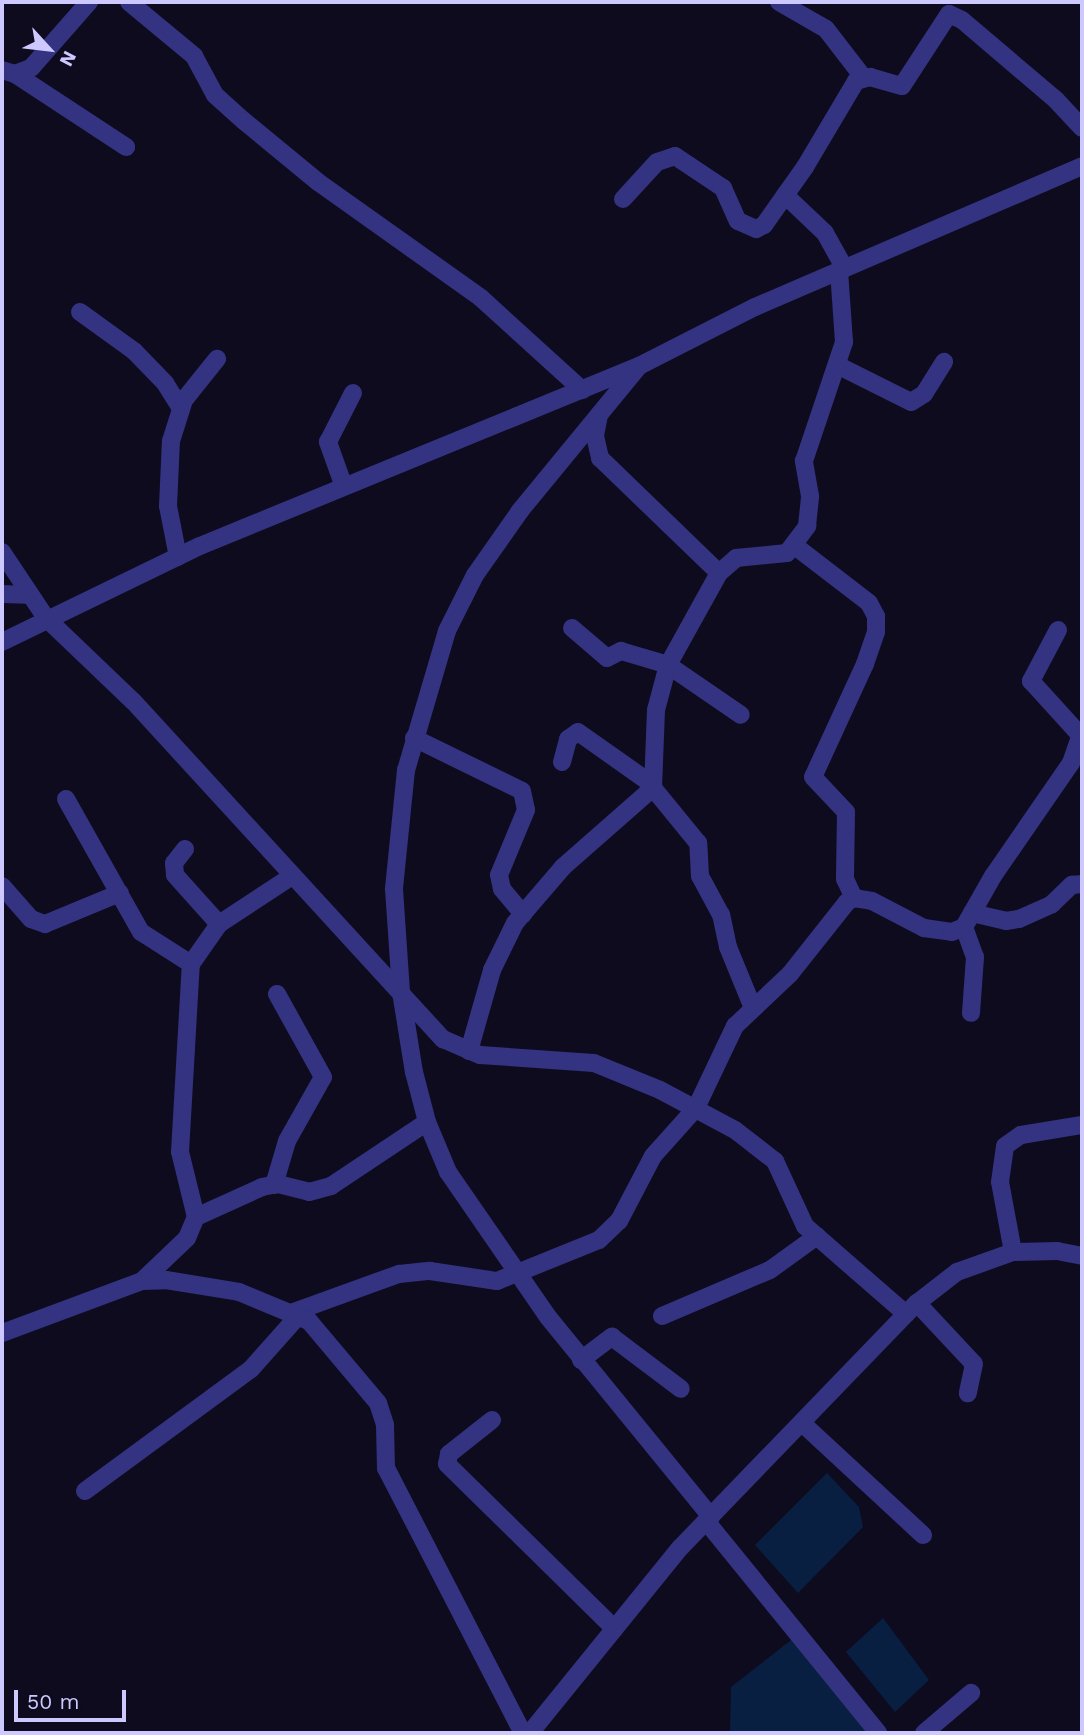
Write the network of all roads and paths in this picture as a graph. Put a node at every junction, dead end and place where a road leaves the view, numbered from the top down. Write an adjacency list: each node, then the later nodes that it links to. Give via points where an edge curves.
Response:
1 (89, 2): 4 (street, via 39,62)
2 (129, 2): 17 (street, via 194,55 215,95 244,121 318,182 481,298)
3 (779, 2): 5 (street, via 826,29)
4 (9, 72): 7 (street)
5 (863, 77): 6 (street, via 902,86 939,24 952,13 1063,106); 9 (street, via 851,88)
6 (1082, 128)
7 (126, 147)
8 (1082, 166): 11 (street)
9 (785, 195): 10 (street, via 764,225 747,227 731,209 723,188 675,156 657,162); 11 (street, via 825,233)
10 (623, 199)
11 (842, 269): 15 (street); 16 (street, via 846,324)
12 (80, 312): 19 (street, via 134,351)
13 (217, 359): 19 (street)
14 (944, 362): 16 (street, via 925,394 911,402)
15 (639, 366): 17 (street); 20 (street)
16 (839, 366): 22 (street, via 807,445 804,461 810,514)
17 (582, 390): 21 (street)
18 (353, 393): 21 (street, via 328,442)
19 (180, 407): 24 (street, via 168,472 168,506)
20 (599, 415): 25 (street, via 595,436 600,458); 35 (street, via 528,500 475,575 447,632)
21 (343, 484): 24 (street)
22 (795, 547): 25 (street, via 775,557 736,558); 44 (street, via 869,603 876,616 876,632 865,664 813,777 846,812 845,879)
23 (2, 552): 27 (street)
24 (178, 557): 28 (street)
25 (719, 573): 32 (street)
26 (2, 594): 27 (street)
27 (27, 594): 28 (street)
28 (46, 618): 31 (street); 40 (street, via 134,701)
29 (572, 628): 32 (street, via 607,657 621,651)
30 (1058, 630): 34 (street, via 1031,681)
31 (2, 642)
32 (668, 664): 33 (street); 37 (street, via 656,710)
33 (741, 715)
34 (1081, 733): 46 (street, via 1071,763)
35 (414, 738): 45 (street, via 522,792 526,810 499,875 502,889); 49 (street, via 396,842)
36 (562, 762): 37 (street, via 568,739 578,732)
37 (653, 786): 45 (street, via 563,867); 51 (street, via 698,843 700,876 722,915 728,947)
38 (66, 799): 43 (street)
39 (185, 849): 47 (street, via 174,863 175,874)
40 (292, 876): 47 (street); 49 (street)
41 (1082, 884): 46 (street, via 1072,885 1052,904 1019,919)
42 (2, 887): 43 (street, via 31,919 45,924)
43 (120, 893): 48 (street, via 141,932)
44 (854, 898): 46 (street, via 872,901 924,928 952,932); 51 (street, via 774,992)
45 (523, 914): 53 (street, via 492,970)
46 (968, 920): 52 (street, via 975,957)
47 (219, 924): 48 (street)
48 (191, 964): 58 (street, via 180,1152)
49 (401, 992): 53 (street, via 443,1039); 55 (street)
50 (277, 994): 57 (street, via 323,1077 288,1142)
51 (753, 1008): 54 (street, via 728,1037)
52 (971, 1013)
53 (469, 1051): 54 (street, via 594,1063)
54 (696, 1108): 59 (street, via 775,1161 798,1216); 62 (street, via 643,1170 613,1228 598,1240)
55 (427, 1122): 57 (street, via 319,1191); 62 (street, via 448,1172)
56 (1082, 1125): 60 (street, via 1021,1135 1005,1146 1000,1182)
57 (274, 1185): 58 (street)
58 (196, 1217): 63 (street, via 187,1238)
59 (817, 1236): 64 (street); 66 (street, via 771,1270)
60 (1013, 1252): 61 (street, via 1057,1251); 64 (street, via 957,1272)
61 (1082, 1256)
62 (517, 1274): 65 (street, via 486,1282 430,1270 399,1274); 68 (street)
63 (142, 1281): 65 (street, via 205,1283); 67 (street)
64 (911, 1308): 70 (street, via 974,1364); 72 (street)
65 (294, 1314): 73 (street, via 251,1369); 78 (street, via 324,1334 378,1404 385,1424 386,1468)
66 (662, 1316)
67 (2, 1333)
68 (581, 1360): 69 (street, via 612,1337); 74 (street)
69 (681, 1389)
70 (968, 1393)
71 (492, 1420): 76 (street, via 449,1454 451,1471)
72 (802, 1423): 74 (street); 75 (street)
73 (85, 1491)
74 (709, 1519): 76 (street); 80 (street)
75 (923, 1535)
76 (615, 1629): 79 (street)
77 (971, 1693): 81 (street)
78 (523, 1733)
79 (530, 1733)
80 (878, 1733)
81 (924, 1733)

